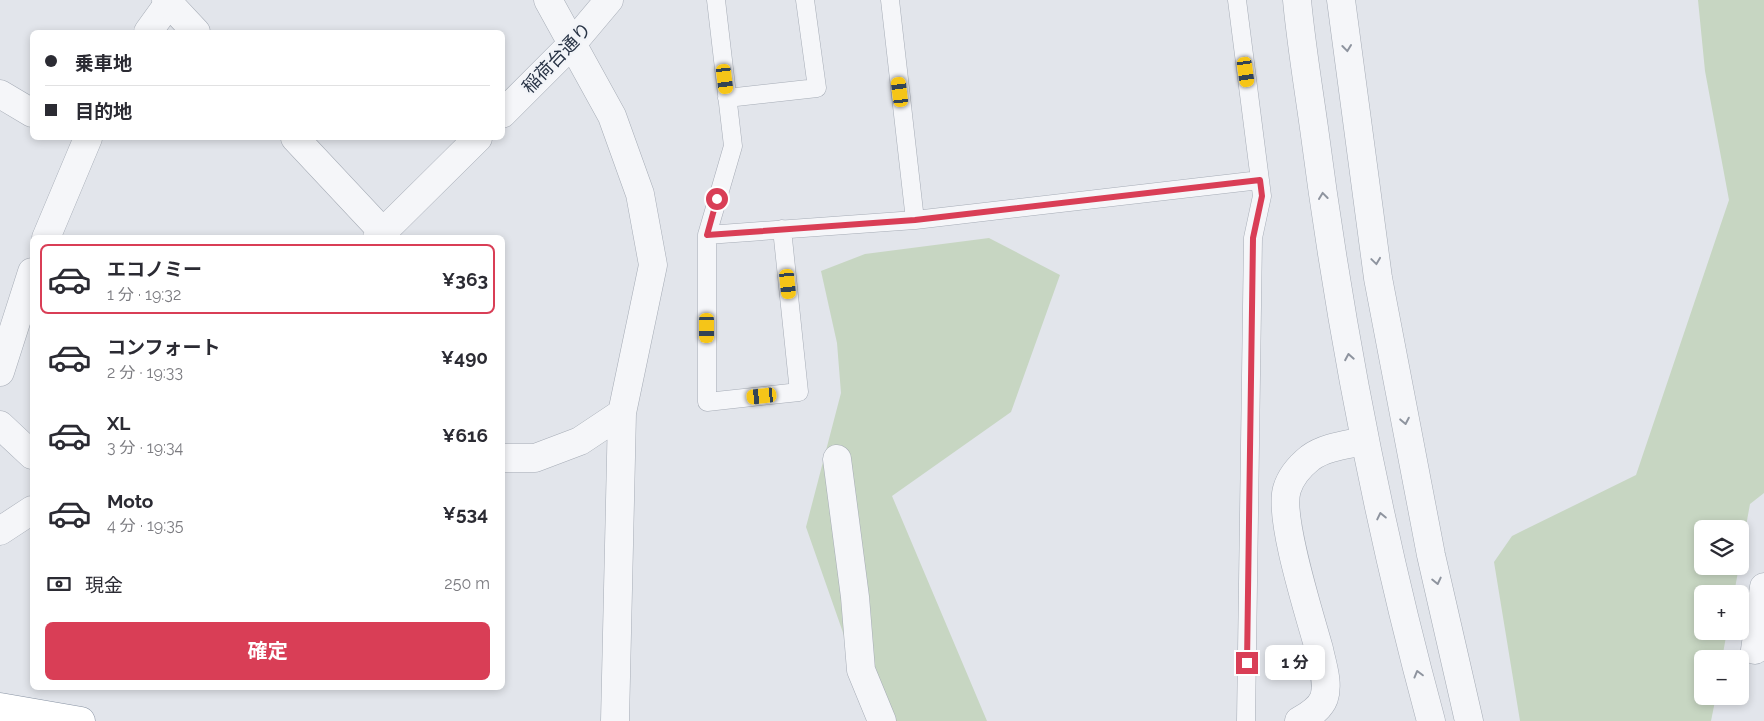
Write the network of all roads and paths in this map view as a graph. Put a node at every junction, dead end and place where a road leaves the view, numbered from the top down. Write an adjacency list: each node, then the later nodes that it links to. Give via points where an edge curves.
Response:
1 (548, 0): 12 (street)
2 (609, 0): 12 (street, 稲荷台通り)
3 (716, 0): 14 (lane)
4 (805, 0): 14 (lane, via 817,88)
5 (890, 0): 21 (lane)
6 (1237, 0): 20 (lane)
7 (1297, 0): 23 (street, one-way to 7)
8 (1341, 0): 22 (street, one-way to 22)
9 (168, 1): 10 (street); 11 (street)
10 (149, 30)
11 (194, 30)
12 (572, 44): 15 (street, 稲荷台通り); 30 (street, via 612,116 640,194 653,265)
13 (0, 94): 16 (street)
14 (727, 98): 27 (lane, via 733,146)
15 (505, 111)
16 (30, 113)
17 (83, 140): 25 (street)
18 (297, 140): 26 (street)
19 (476, 140): 26 (street)
20 (1260, 180): 21 (lane); 44 (lane, via 1262,196 1253,238)
21 (915, 220): 24 (lane)
22 (1370, 220): 23 (street); 47 (street, one-way to 47, via 1414,468)
23 (1327, 227): 32 (street, one-way to 23)
24 (782, 229): 27 (lane); 27 (lane, via 799,392 707,402)
25 (47, 235)
26 (380, 235)
27 (707, 235)
28 (30, 278): 29 (street)
29 (0, 372)
30 (622, 413): 34 (street, via 580,441 535,458); 42 (street)
31 (2, 430): 33 (street)
32 (1364, 441): 45 (street, via 1325,450 1311,458 1296,472 1287,490 1286,508 1297,570 1326,687 1324,700); 46 (street, one-way to 32, via 1403,617)
33 (30, 453)
34 (505, 458)
35 (837, 459): 43 (street, via 862,670)
36 (30, 511): 37 (street)
37 (0, 531)
38 (1764, 587): 39 (street)
39 (1755, 650)
40 (0, 707): 41 (highway)
41 (80, 721)
42 (615, 721)
43 (882, 721)
44 (1246, 721)
45 (1299, 721)
46 (1431, 721)
47 (1469, 721)

